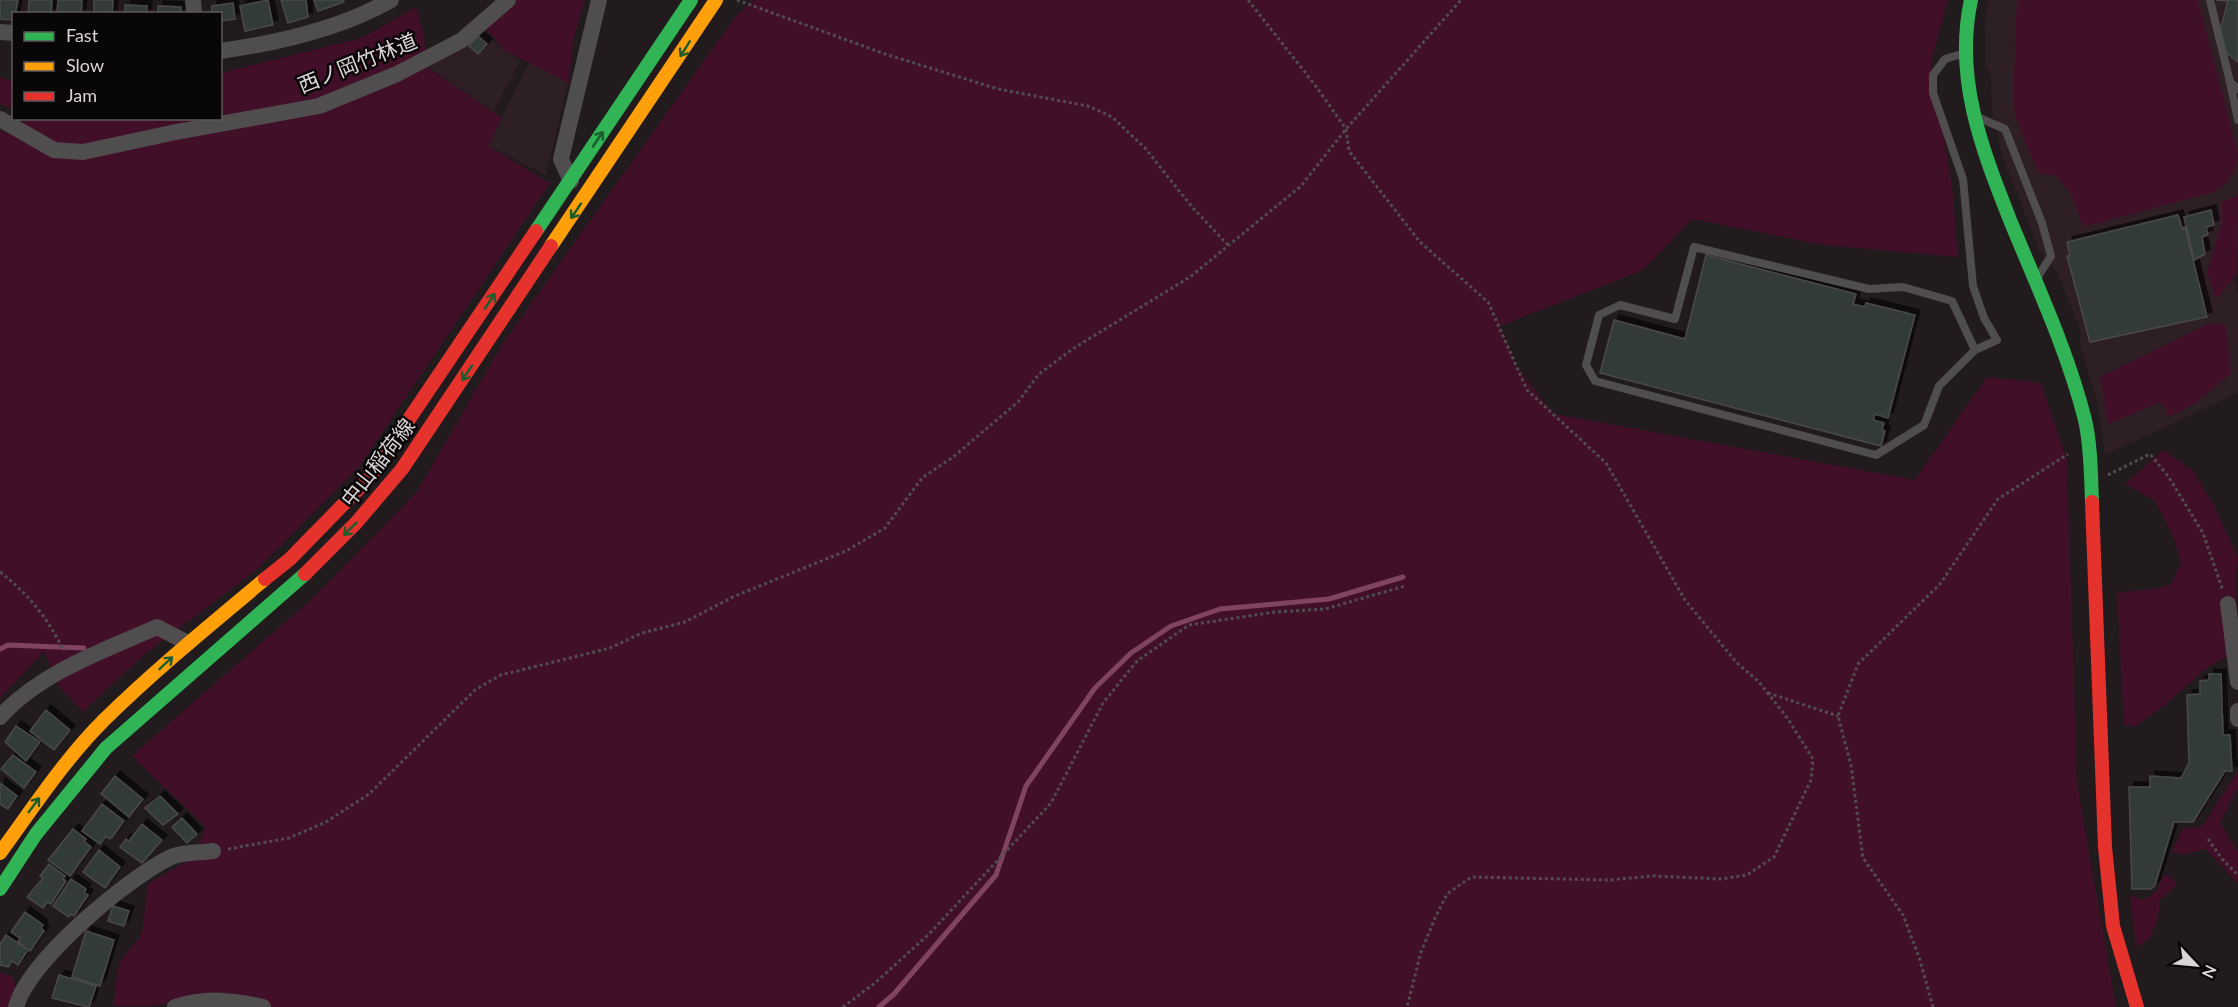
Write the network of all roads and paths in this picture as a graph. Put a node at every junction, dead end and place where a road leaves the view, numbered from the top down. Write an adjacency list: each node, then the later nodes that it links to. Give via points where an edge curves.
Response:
1 (391, 0): 11 (street, via 310,33)
2 (508, 0): 16 (street, 西ノ岡竹林道, via 462,40 397,74 319,106 83,152 54,150)
3 (599, 0): 19 (street, via 561,159)
4 (691, 0): 19 (main road, 中山稲荷線, one-way to 4)
5 (716, 0): 40 (main road, 中山稲荷線, one-way to 40, via 402,469 356,524 305,574 106,748 36,834)
6 (737, 0): 20 (path, via 885,54 998,89 1088,106 1112,117 1145,148)
7 (1248, 0): 18 (path)
8 (1461, 0): 18 (path)
9 (1971, 0): 12 (main road)
10 (2210, 0): 13 (lane)
11 (222, 51)
12 (1968, 53): 15 (main road, via 1968,87); 22 (lane, via 1945,58 1933,75 1933,93 1963,179 1973,286 1997,340)
13 (2230, 82): 14 (lane); 17 (lane)
14 (2238, 89)
15 (1974, 116): 21 (main road, via 1980,144); 21 (lane, via 2005,129 2042,223 2051,256)
16 (0, 119)
17 (2238, 120)
18 (1346, 129): 20 (path, via 1301,186); 30 (path, via 1349,151 1420,242 1488,302 1527,390 1606,463 1686,600 1736,662)
19 (571, 181): 28 (main road, 中山稲荷線, one-way to 19, via 291,559 370,477)
20 (1228, 245): 37 (path, via 1190,277 1039,374 1018,402 922,478 885,528 846,551 735,596 685,622 642,633 610,648 501,675 476,690 369,794 326,822 289,838)
21 (2036, 279): 24 (main road, via 2085,422)
22 (1975, 351): 22 (lane, via 1940,386 1924,425 1875,455 1594,381 1586,365 1599,315 1620,305 1675,319 1694,247 1869,289 1903,287 1952,301)
23 (2070, 453): 33 (path, via 1998,499 1940,584 1858,664)
24 (2091, 480): 27 (path, via 2117,472 2150,454 2203,533); 47 (main road, via 2105,847 2113,926)
25 (0, 572): 29 (path, via 28,595 48,620)
26 (1406, 586): 44 (path, via 1325,609 1189,625 1137,661 1103,703 1051,802 929,934)
27 (2228, 604): 31 (street)
28 (188, 643): 29 (street, via 158,627); 38 (main road, 中山稲荷線, one-way to 28, via 62,767 103,721)
29 (72, 665): 34 (street, via 18,698)
30 (1759, 682): 33 (path, via 1765,692); 45 (path, via 1813,759 1811,780 1774,857 1747,875 1720,879 1471,877 1447,894 1435,918 1421,952)
31 (2238, 682)
32 (2238, 711): 35 (street)
33 (1838, 716): 46 (path, via 1851,765 1863,858 1903,915)
34 (0, 717)
35 (2238, 719)
36 (2208, 839): 39 (path)
37 (213, 851): 41 (street, via 173,856 108,899 40,966)
38 (0, 853)
39 (2238, 875)
40 (0, 889)
41 (16, 1007)
42 (176, 1007): 43 (street, via 226,999)
43 (263, 1007)
44 (843, 1007)
45 (1407, 1007)
46 (1933, 1007)
47 (2137, 1007)

